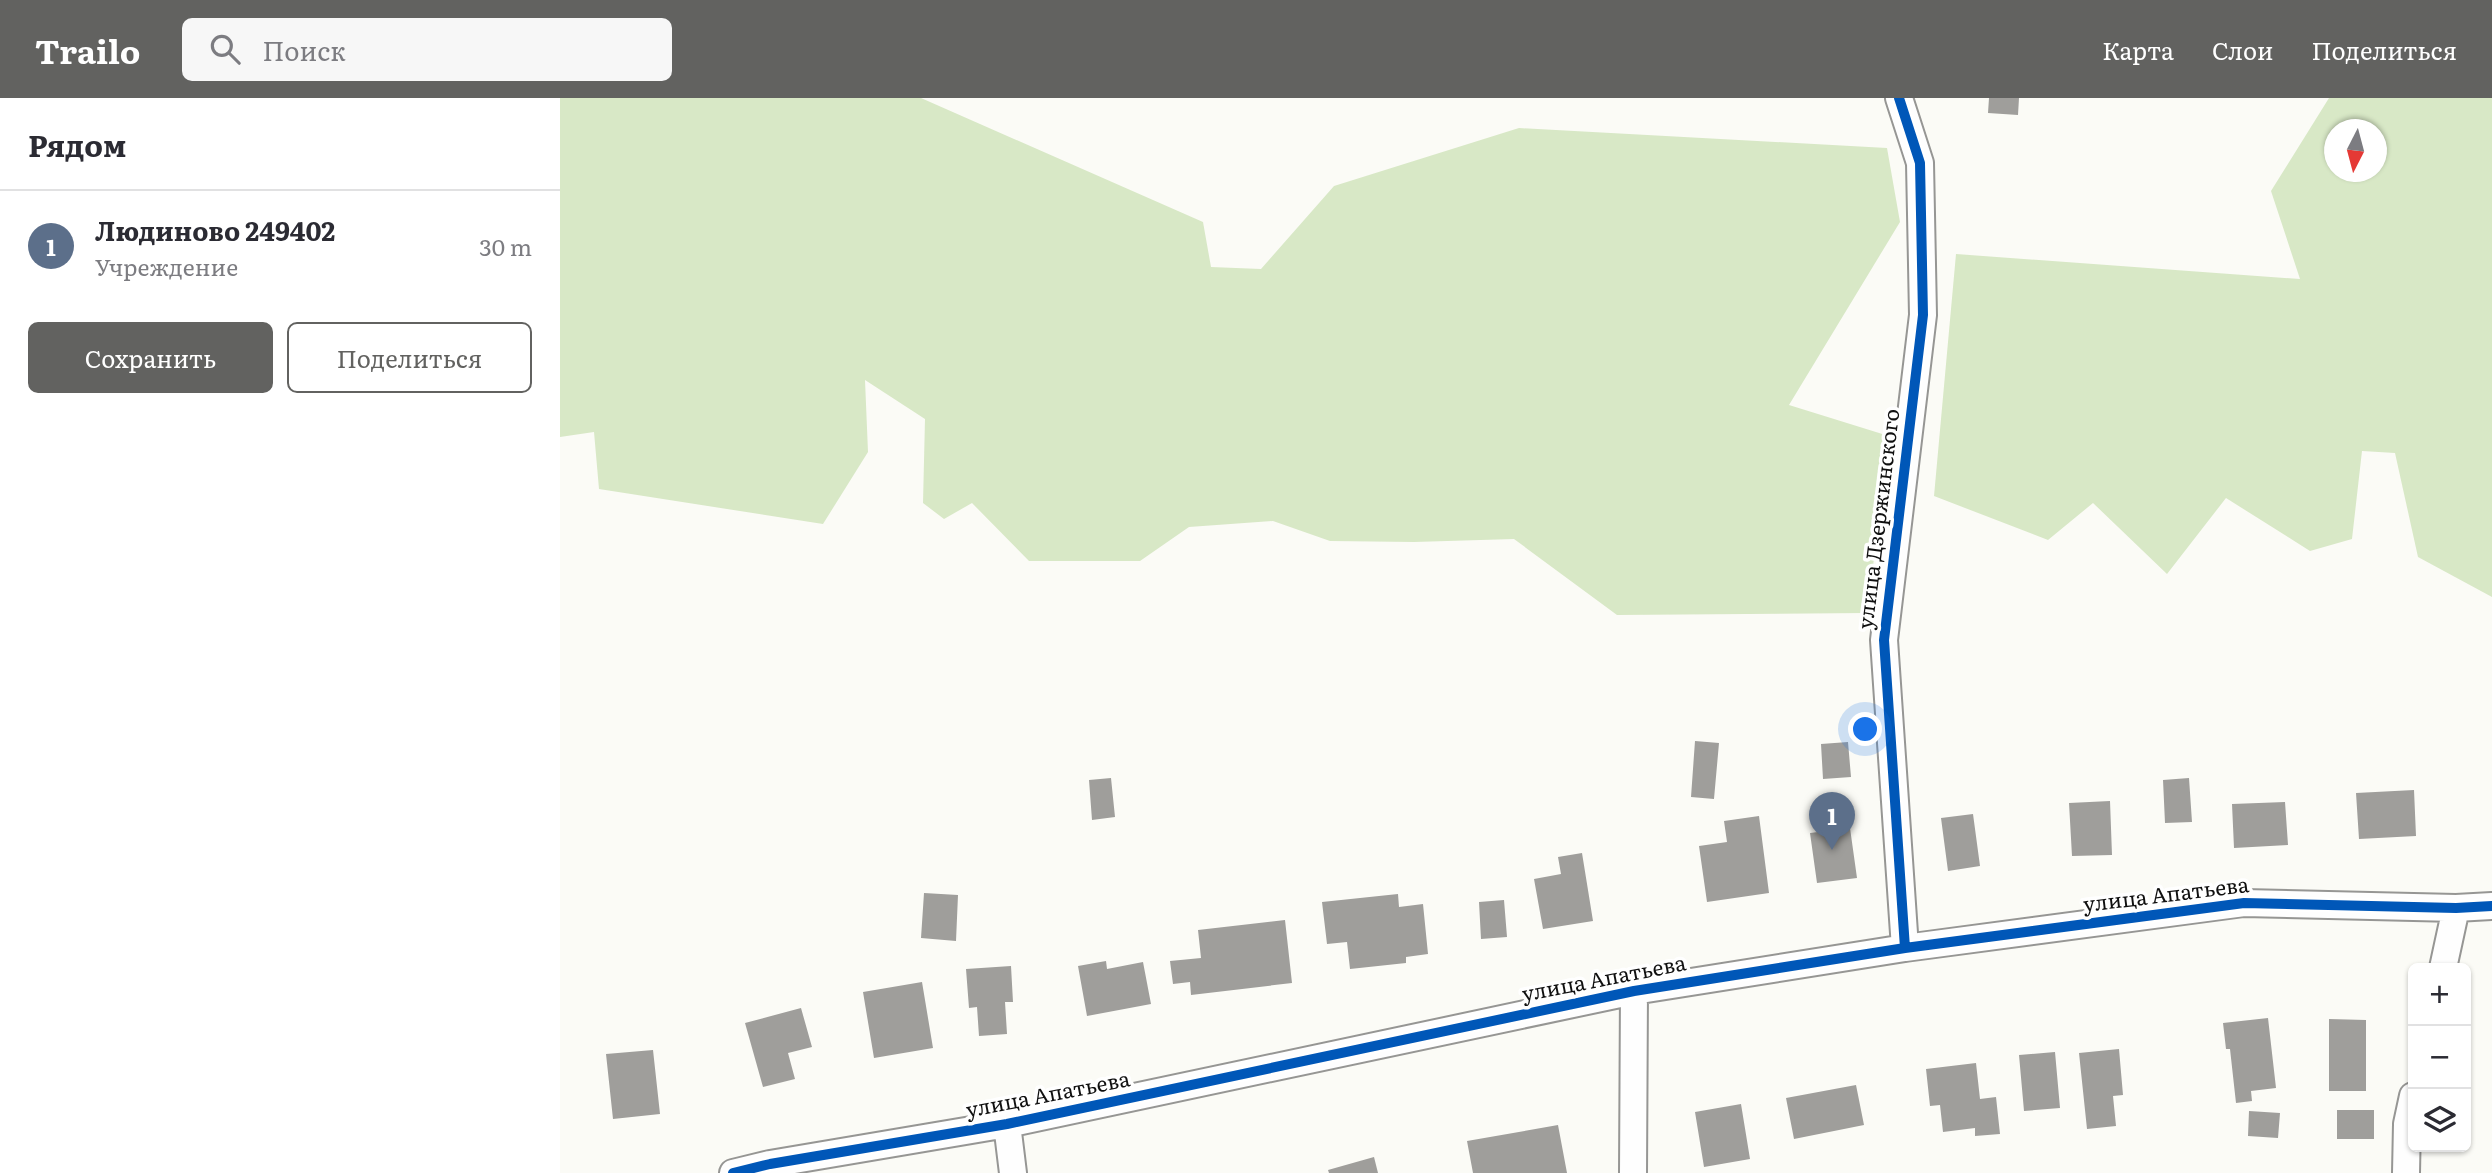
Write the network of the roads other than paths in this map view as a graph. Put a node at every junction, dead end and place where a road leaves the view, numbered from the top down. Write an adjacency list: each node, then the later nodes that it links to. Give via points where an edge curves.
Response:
1 (1899, 98): 4 (street, улица Дзержинского, via 1920,163 1923,315 1884,640)
2 (2492, 906): 3 (street, улица Апатьева)
3 (2456, 908): 4 (street, улица Апатьева, via 2244,903); 5 (street)
4 (1905, 948): 6 (street, улица Апатьева)
5 (2443, 963)
6 (1634, 991): 8 (street, улица Апатьева); 11 (street)
7 (2408, 1119): 12 (street)
8 (1007, 1124): 9 (street, улица Апатьева); 10 (street)
9 (733, 1173)
10 (1013, 1173)
11 (1633, 1173)
12 (2406, 1173)

